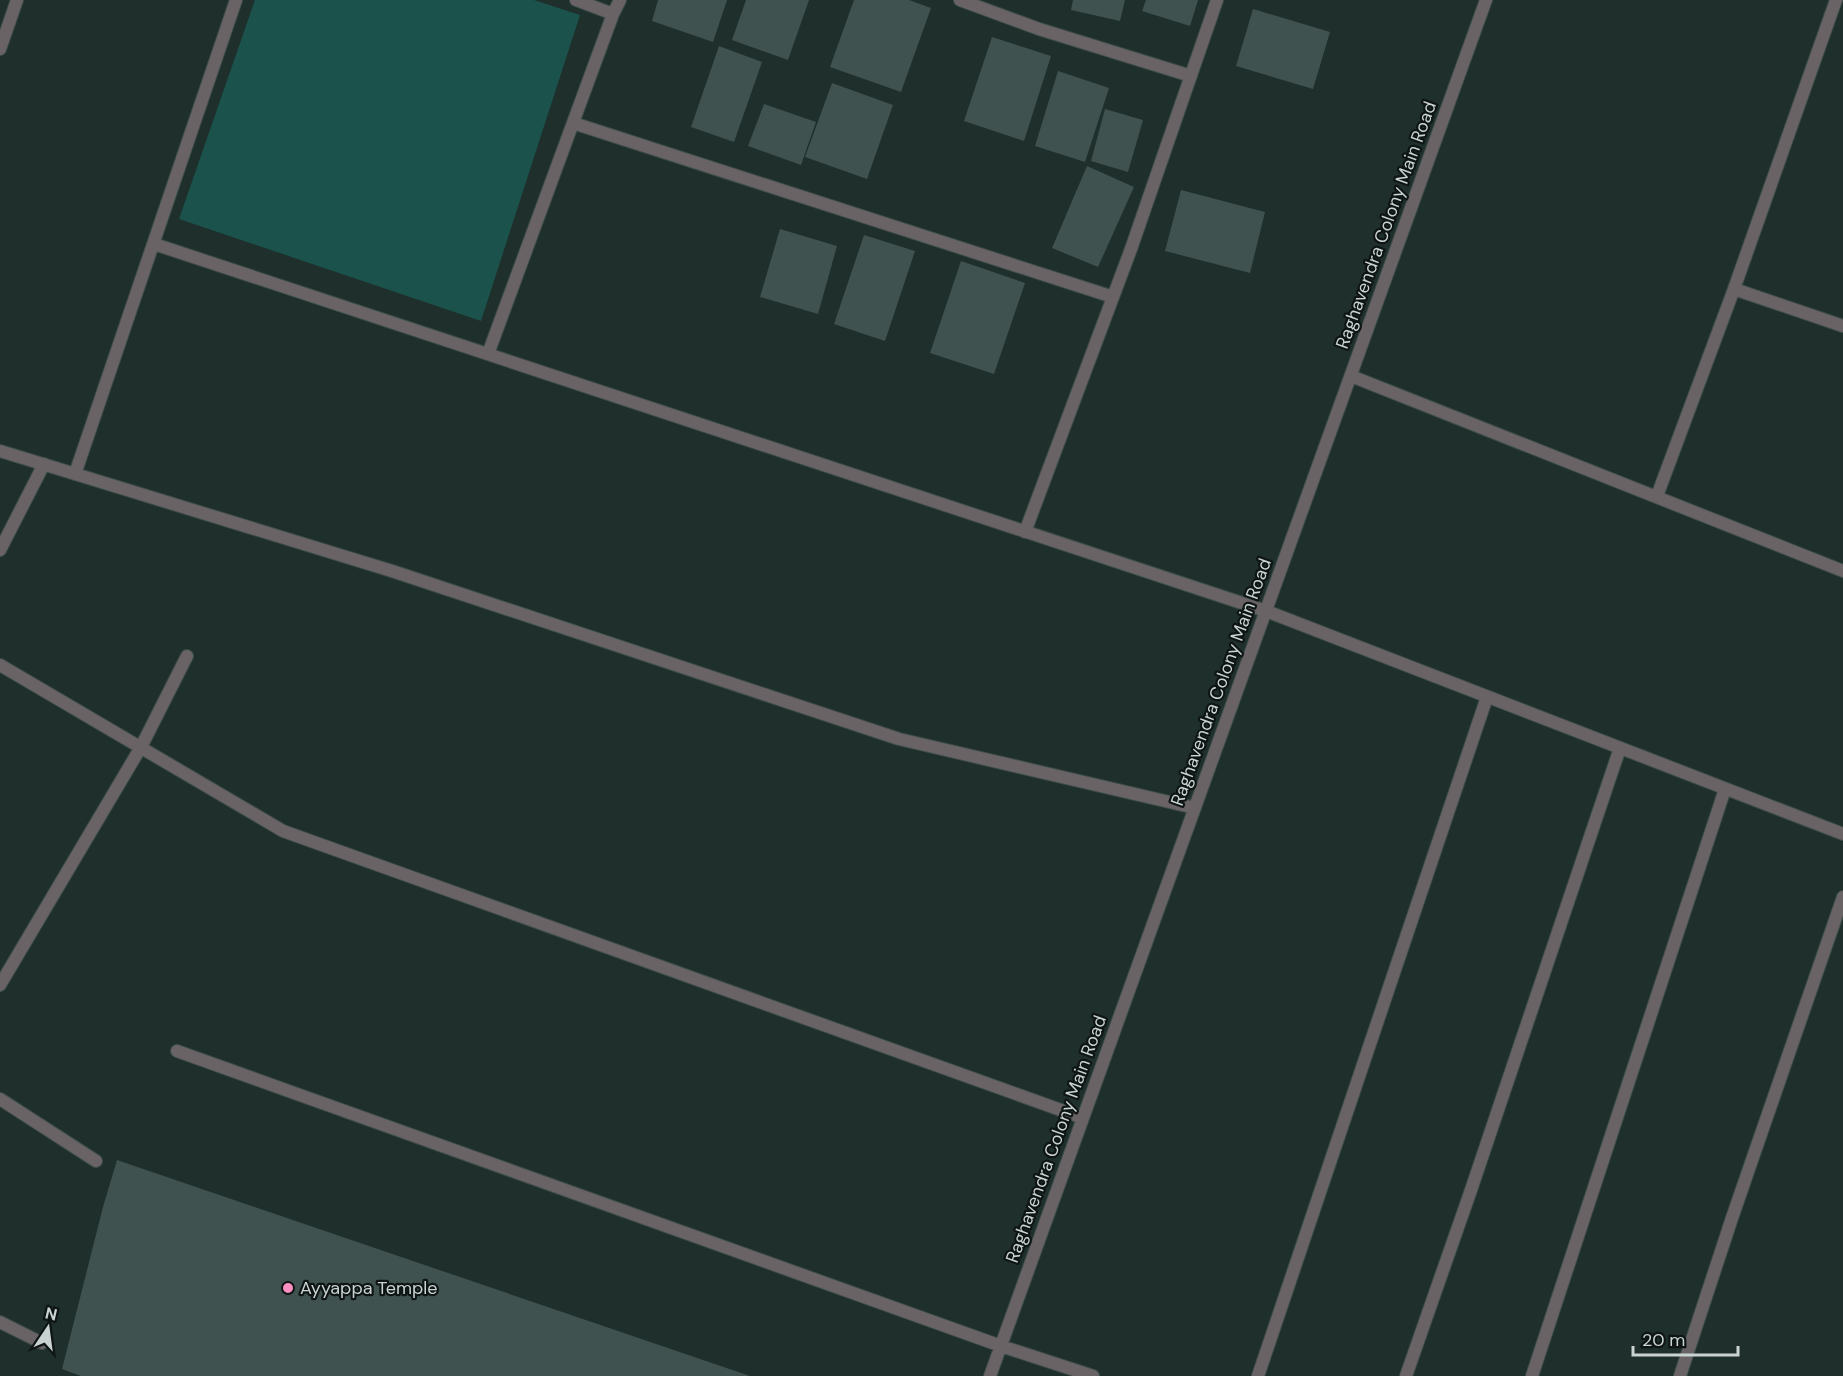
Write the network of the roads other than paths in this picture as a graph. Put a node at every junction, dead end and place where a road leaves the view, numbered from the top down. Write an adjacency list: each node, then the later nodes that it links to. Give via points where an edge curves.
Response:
1 (17, 0): 10 (street)
2 (236, 0): 13 (street)
3 (576, 0): 9 (street)
4 (620, 0): 9 (street)
5 (960, 0): 11 (street)
6 (1216, 0): 11 (street)
7 (1486, 0): 18 (street, Raghavendra Colony Main Road)
8 (1836, 0): 14 (street)
9 (613, 14): 12 (street)
10 (0, 49)
11 (1191, 76): 15 (street)
12 (573, 123): 15 (street); 17 (street)
13 (154, 244): 17 (street); 21 (street)
14 (1734, 289): 16 (street); 22 (street)
15 (1113, 297): 23 (street)
16 (1843, 326)
17 (488, 354): 23 (street)
18 (1351, 376): 22 (street); 26 (street, Raghavendra Colony Main Road)
19 (0, 451): 20 (street)
20 (44, 464): 21 (street); 24 (street)
21 (75, 474): 33 (street, via 392,571 899,740)
22 (1657, 496): 25 (street)
23 (1025, 532): 26 (street)
24 (0, 550)
25 (1843, 571)
26 (1266, 611): 29 (street); 33 (street, Raghavendra Colony Main Road)
27 (187, 656): 30 (street)
28 (0, 665): 30 (street)
29 (1487, 697): 31 (street); 46 (street)
30 (141, 747): 36 (street); 39 (street, via 283,831)
31 (1620, 748): 32 (street); 47 (street)
32 (1725, 789): 34 (street); 48 (street)
33 (1195, 808): 39 (street, Raghavendra Colony Main Road)
34 (1843, 834)
35 (1843, 897): 49 (street)
36 (0, 985)
37 (177, 1051): 43 (street)
38 (0, 1099): 40 (street)
39 (1083, 1118): 43 (street, Raghavendra Colony Main Road)
40 (96, 1161)
41 (0, 1322): 42 (street)
42 (42, 1343)
43 (1000, 1346): 44 (street, Raghavendra Colony Main Road); 45 (street)
44 (990, 1376)
45 (1093, 1376)
46 (1258, 1376)
47 (1406, 1376)
48 (1532, 1376)
49 (1680, 1376)

